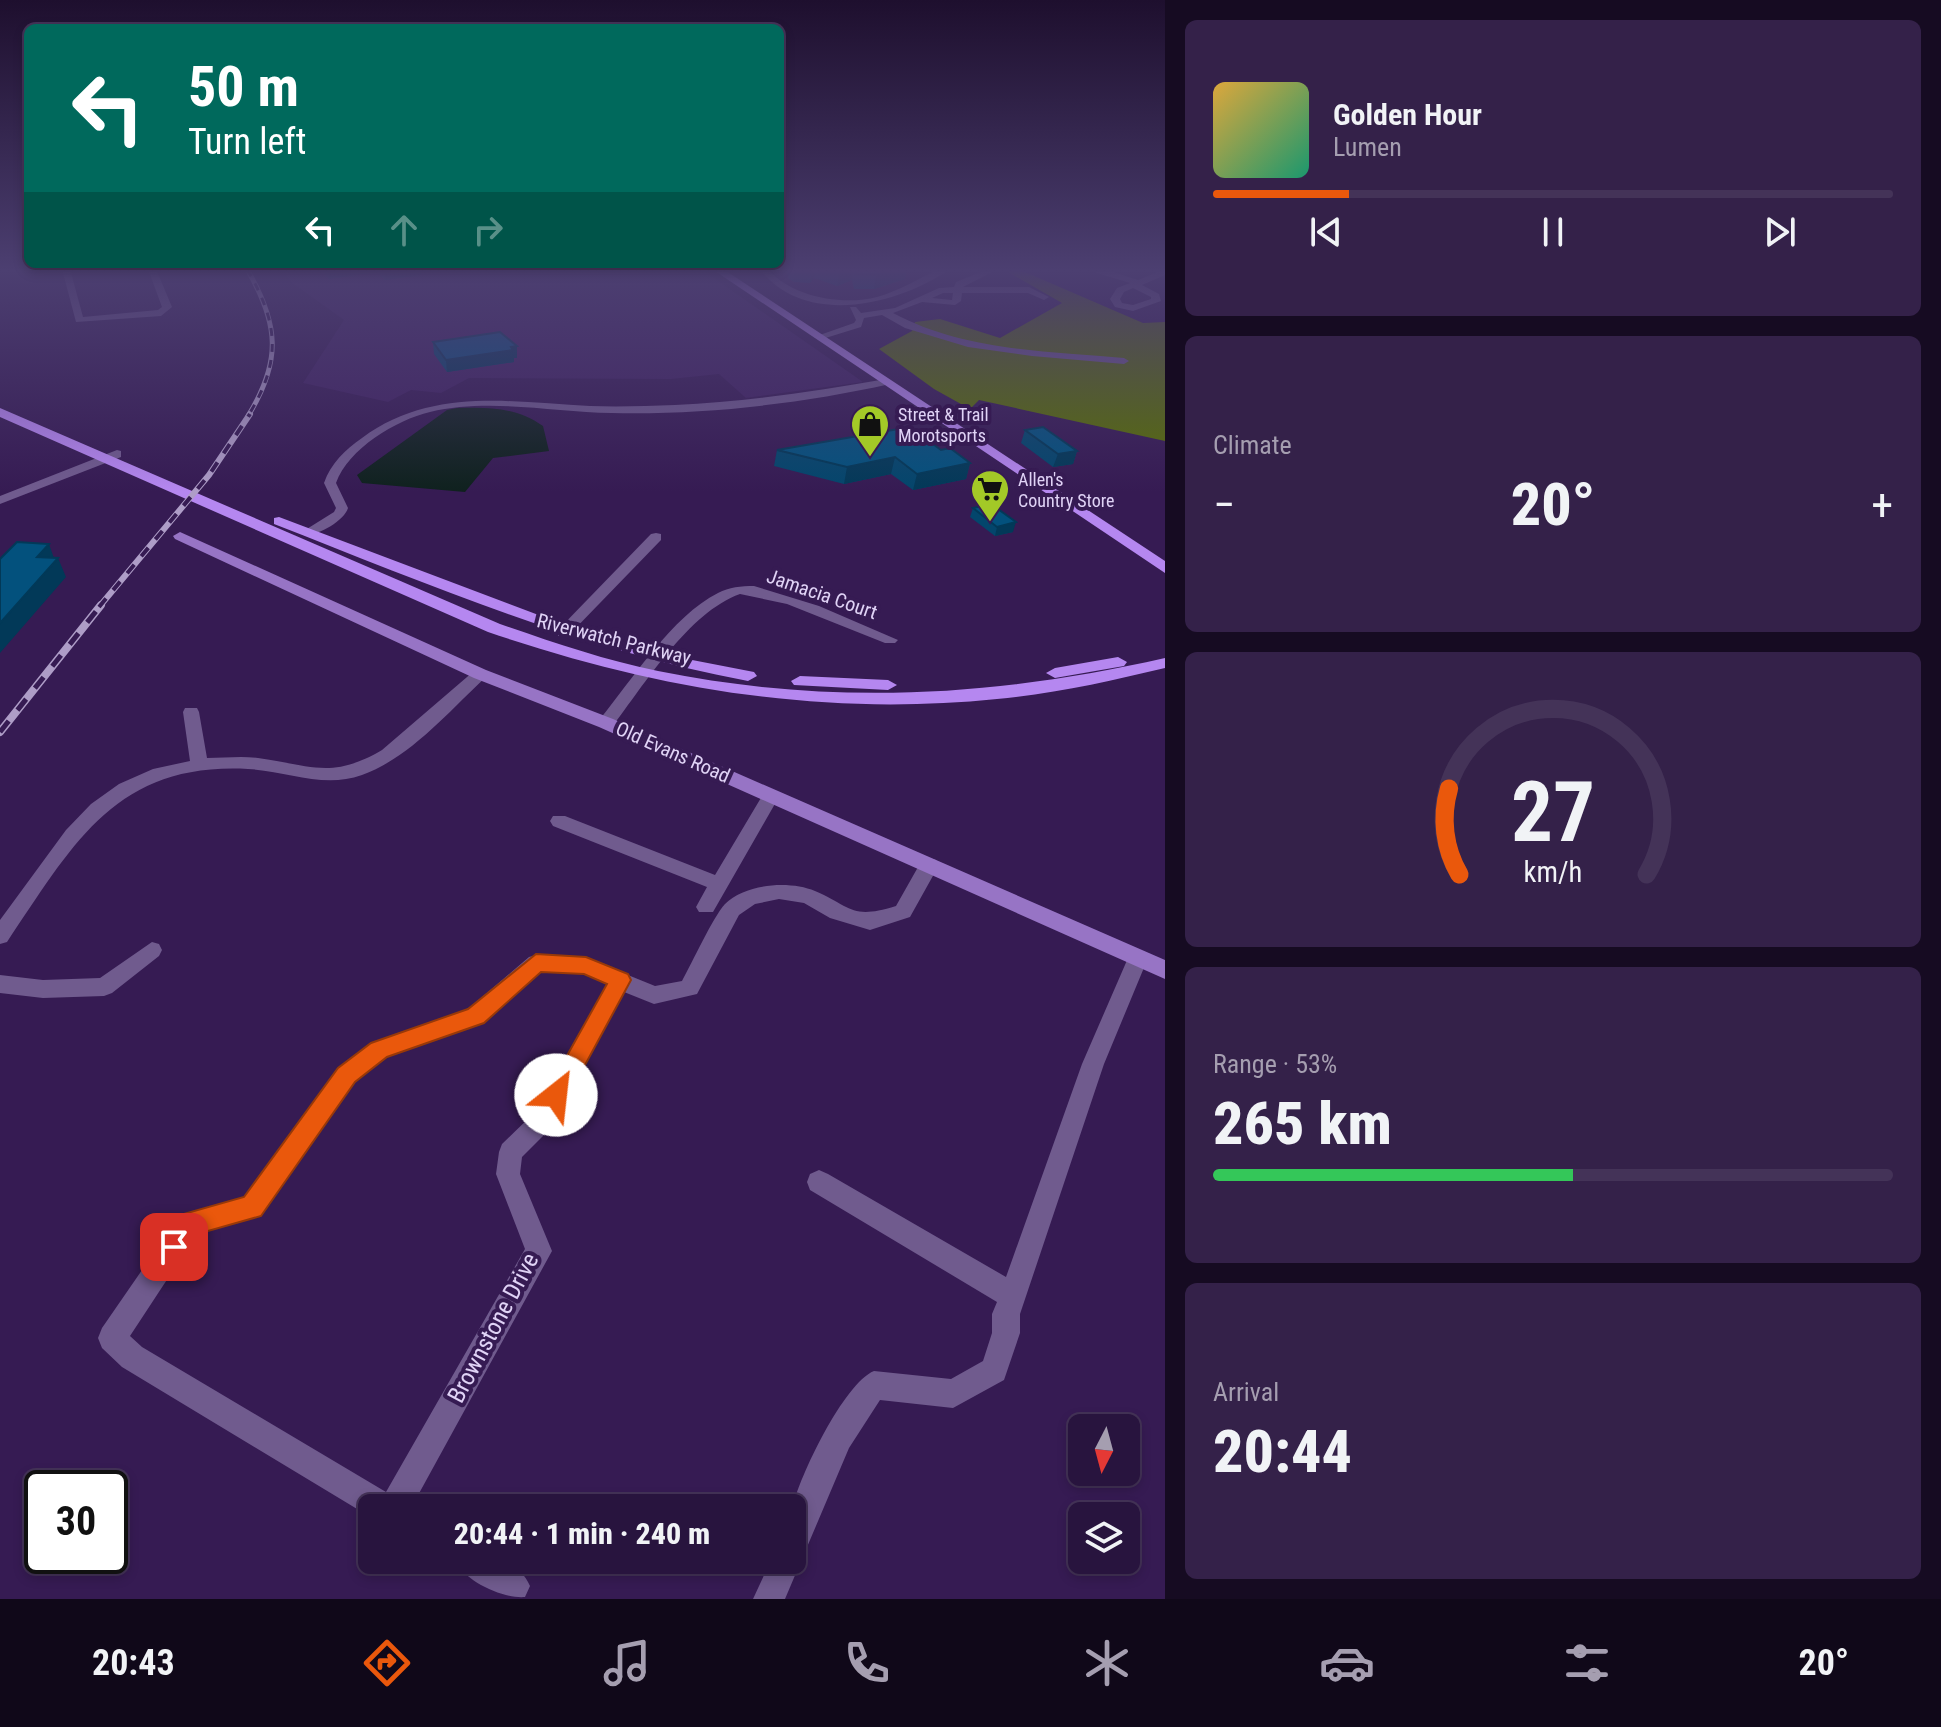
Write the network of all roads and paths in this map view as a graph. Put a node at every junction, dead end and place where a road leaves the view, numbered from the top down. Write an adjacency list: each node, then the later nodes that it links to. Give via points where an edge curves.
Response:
1 (829, 344): 4 (main road)
2 (972, 344): 3 (street)
3 (1124, 361)
4 (886, 382): 7 (street); 15 (main road)
5 (641, 397): 7 (street, via 681,399)
6 (0, 399): 9 (main road, Riverwatch Parkway)
7 (697, 407): 12 (street, via 615,410 471,404 410,413 335,467 330,483 340,514)
8 (0, 412): 9 (main road, Riverwatch Parkway)
9 (112, 456): 10 (street); 11 (main road, Riverwatch Parkway)
10 (0, 500)
11 (244, 514): 12 (main road, Riverwatch Parkway); 21 (main road, Riverwatch Parkway, via 540,646)
12 (309, 532): 16 (main road, Riverwatch Parkway)
13 (180, 536): 22 (street, Old Evans Road)
14 (656, 537): 16 (street)
15 (1165, 568)
16 (563, 633): 19 (main road, Riverwatch Parkway)
17 (890, 640): 19 (street, Jamacia Court, via 776,597 738,590 712,601)
18 (1165, 650): 19 (main road, Riverwatch Parkway, via 1096,667 931,685 764,678)
19 (658, 657): 21 (street, Jamacia Court)
20 (1160, 666): 21 (main road, Riverwatch Parkway, via 1031,690 883,699 798,695)
21 (645, 673): 24 (street, Jamacia Court)
22 (480, 674): 24 (street, Old Evans Road); 25 (street, via 387,755 357,770 320,777 252,763)
23 (191, 712): 25 (street)
24 (606, 723): 26 (street, Old Evans Road)
25 (199, 763): 31 (street, via 180,765 100,803)
26 (771, 795): 28 (street, Old Evans Road); 29 (street)
27 (559, 821): 29 (street)
28 (929, 865): 33 (street, Old Evans Road); 35 (street, via 903,912 870,922 837,913 808,896 779,892 750,898 732,910 689,988 654,995)
29 (719, 884): 30 (street)
30 (706, 907)
31 (0, 936)
32 (152, 950): 36 (street, via 104,987)
33 (1138, 958): 34 (street, Old Evans Road); 38 (street, via 1093,1064)
34 (1165, 970)
35 (620, 980): 39 (street, via 586,966 536,963 476,1016 379,1050 347,1075 252,1207 189,1224 112,1338 132,1357); 40 (street, Brownstone Drive, via 542,1121 511,1152 508,1174 539,1251)
36 (0, 984)
37 (819, 1182): 38 (street)
38 (1012, 1296): 41 (street, via 994,1370 974,1385 953,1394 874,1385 863,1394)
39 (361, 1494)
40 (402, 1494)
41 (806, 1516)
42 (494, 1574): 44 (street)
43 (781, 1574): 45 (street)
44 (514, 1586)
45 (769, 1599)

